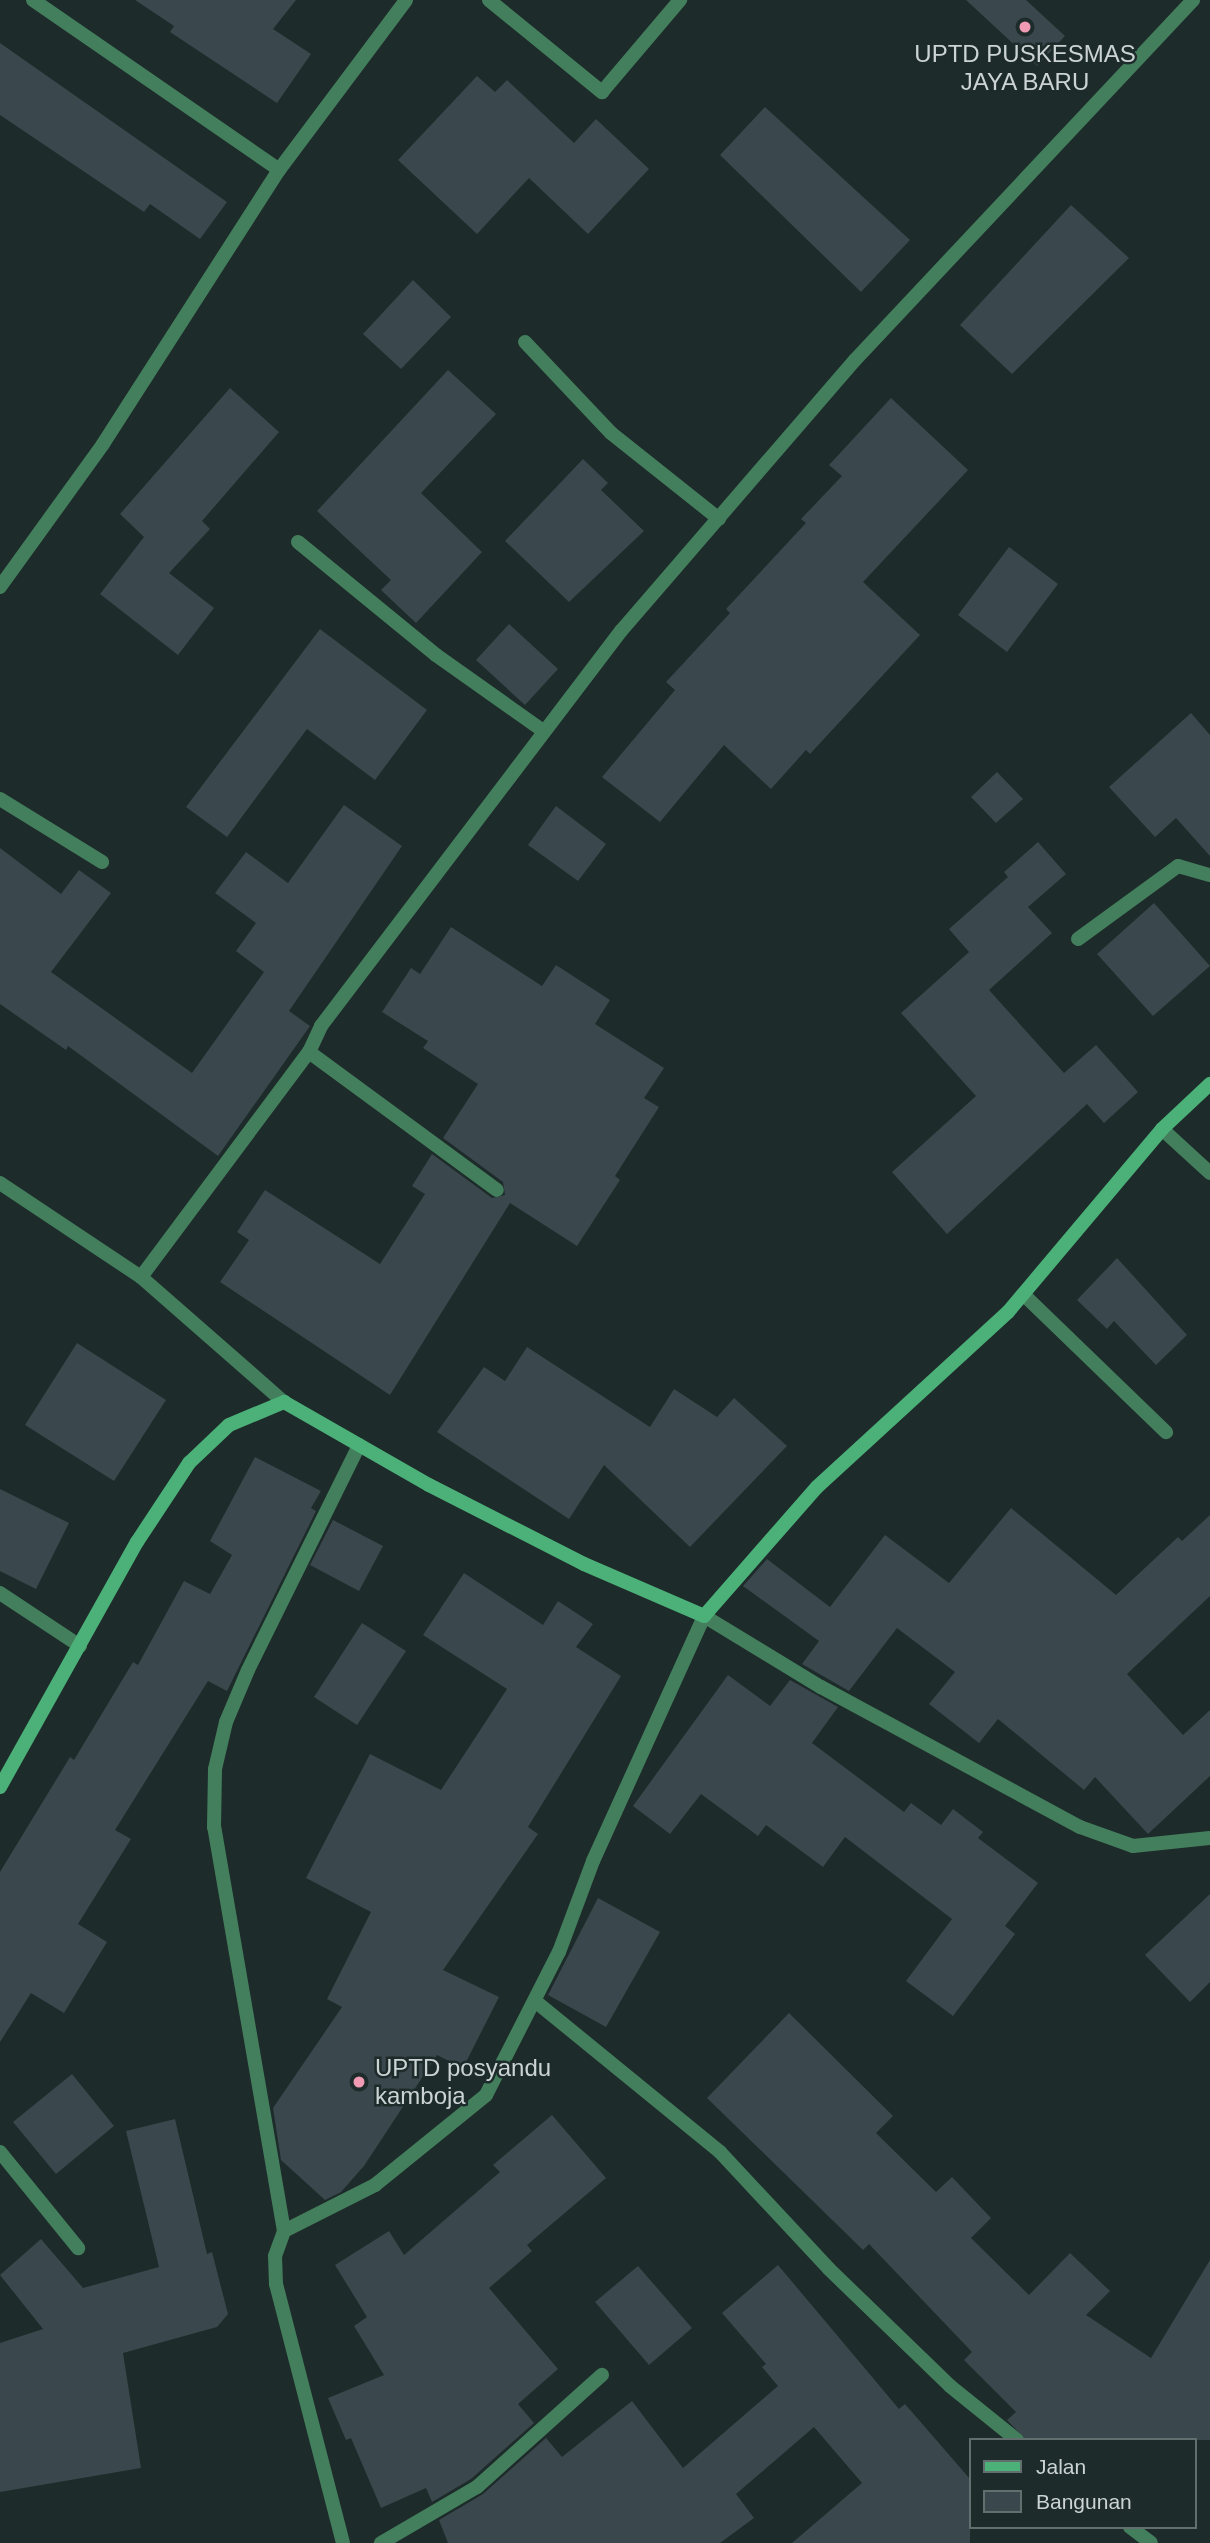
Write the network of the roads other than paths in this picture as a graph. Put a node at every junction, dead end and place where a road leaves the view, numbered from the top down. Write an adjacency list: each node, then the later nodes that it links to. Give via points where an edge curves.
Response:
1 (33, 0): 6 (street)
2 (406, 0): 6 (street)
3 (489, 0): 4 (street, via 602,92)
4 (680, 0)
5 (1193, 0): 8 (street, via 855,360)
6 (279, 170): 10 (street, via 103,444)
7 (525, 342): 8 (street, via 611,433)
8 (719, 519): 11 (street)
9 (298, 542): 11 (street, via 436,654)
10 (0, 587)
11 (542, 730): 16 (street, via 321,1026)
12 (0, 799): 13 (street)
13 (102, 862)
14 (1210, 875): 15 (street, via 1200,868 1178,866)
15 (1078, 939)
16 (309, 1052): 21 (street); 22 (street)
17 (1210, 1083): 18 (street)
18 (1162, 1129): 19 (street); 23 (street)
19 (1210, 1173)
20 (0, 1183): 22 (street)
21 (497, 1191)
22 (141, 1277): 24 (street)
23 (1023, 1294): 25 (street); 28 (street, via 817,1487)
24 (284, 1402): 26 (street); 29 (street, via 229,1425 189,1463 137,1542)
25 (1166, 1432)
26 (359, 1446): 28 (street, via 584,1564); 34 (street, via 247,1670 226,1722 215,1769 214,1827)
27 (0, 1593): 29 (street)
28 (704, 1616): 31 (street, via 821,1687 1080,1827 1133,1846); 32 (street)
29 (80, 1646): 30 (street)
30 (0, 1787)
31 (1210, 1838)
32 (535, 2001): 34 (street, via 486,2095 374,2185); 37 (street, via 720,2152 829,2269 950,2386)
33 (0, 2152): 35 (street)
34 (284, 2231): 39 (street, via 275,2256 276,2284)
35 (78, 2248)
36 (601, 2375): 40 (street, via 477,2487)
37 (1015, 2438)
38 (1133, 2529): 41 (street)
39 (343, 2543)
40 (381, 2543)
41 (1151, 2543)

